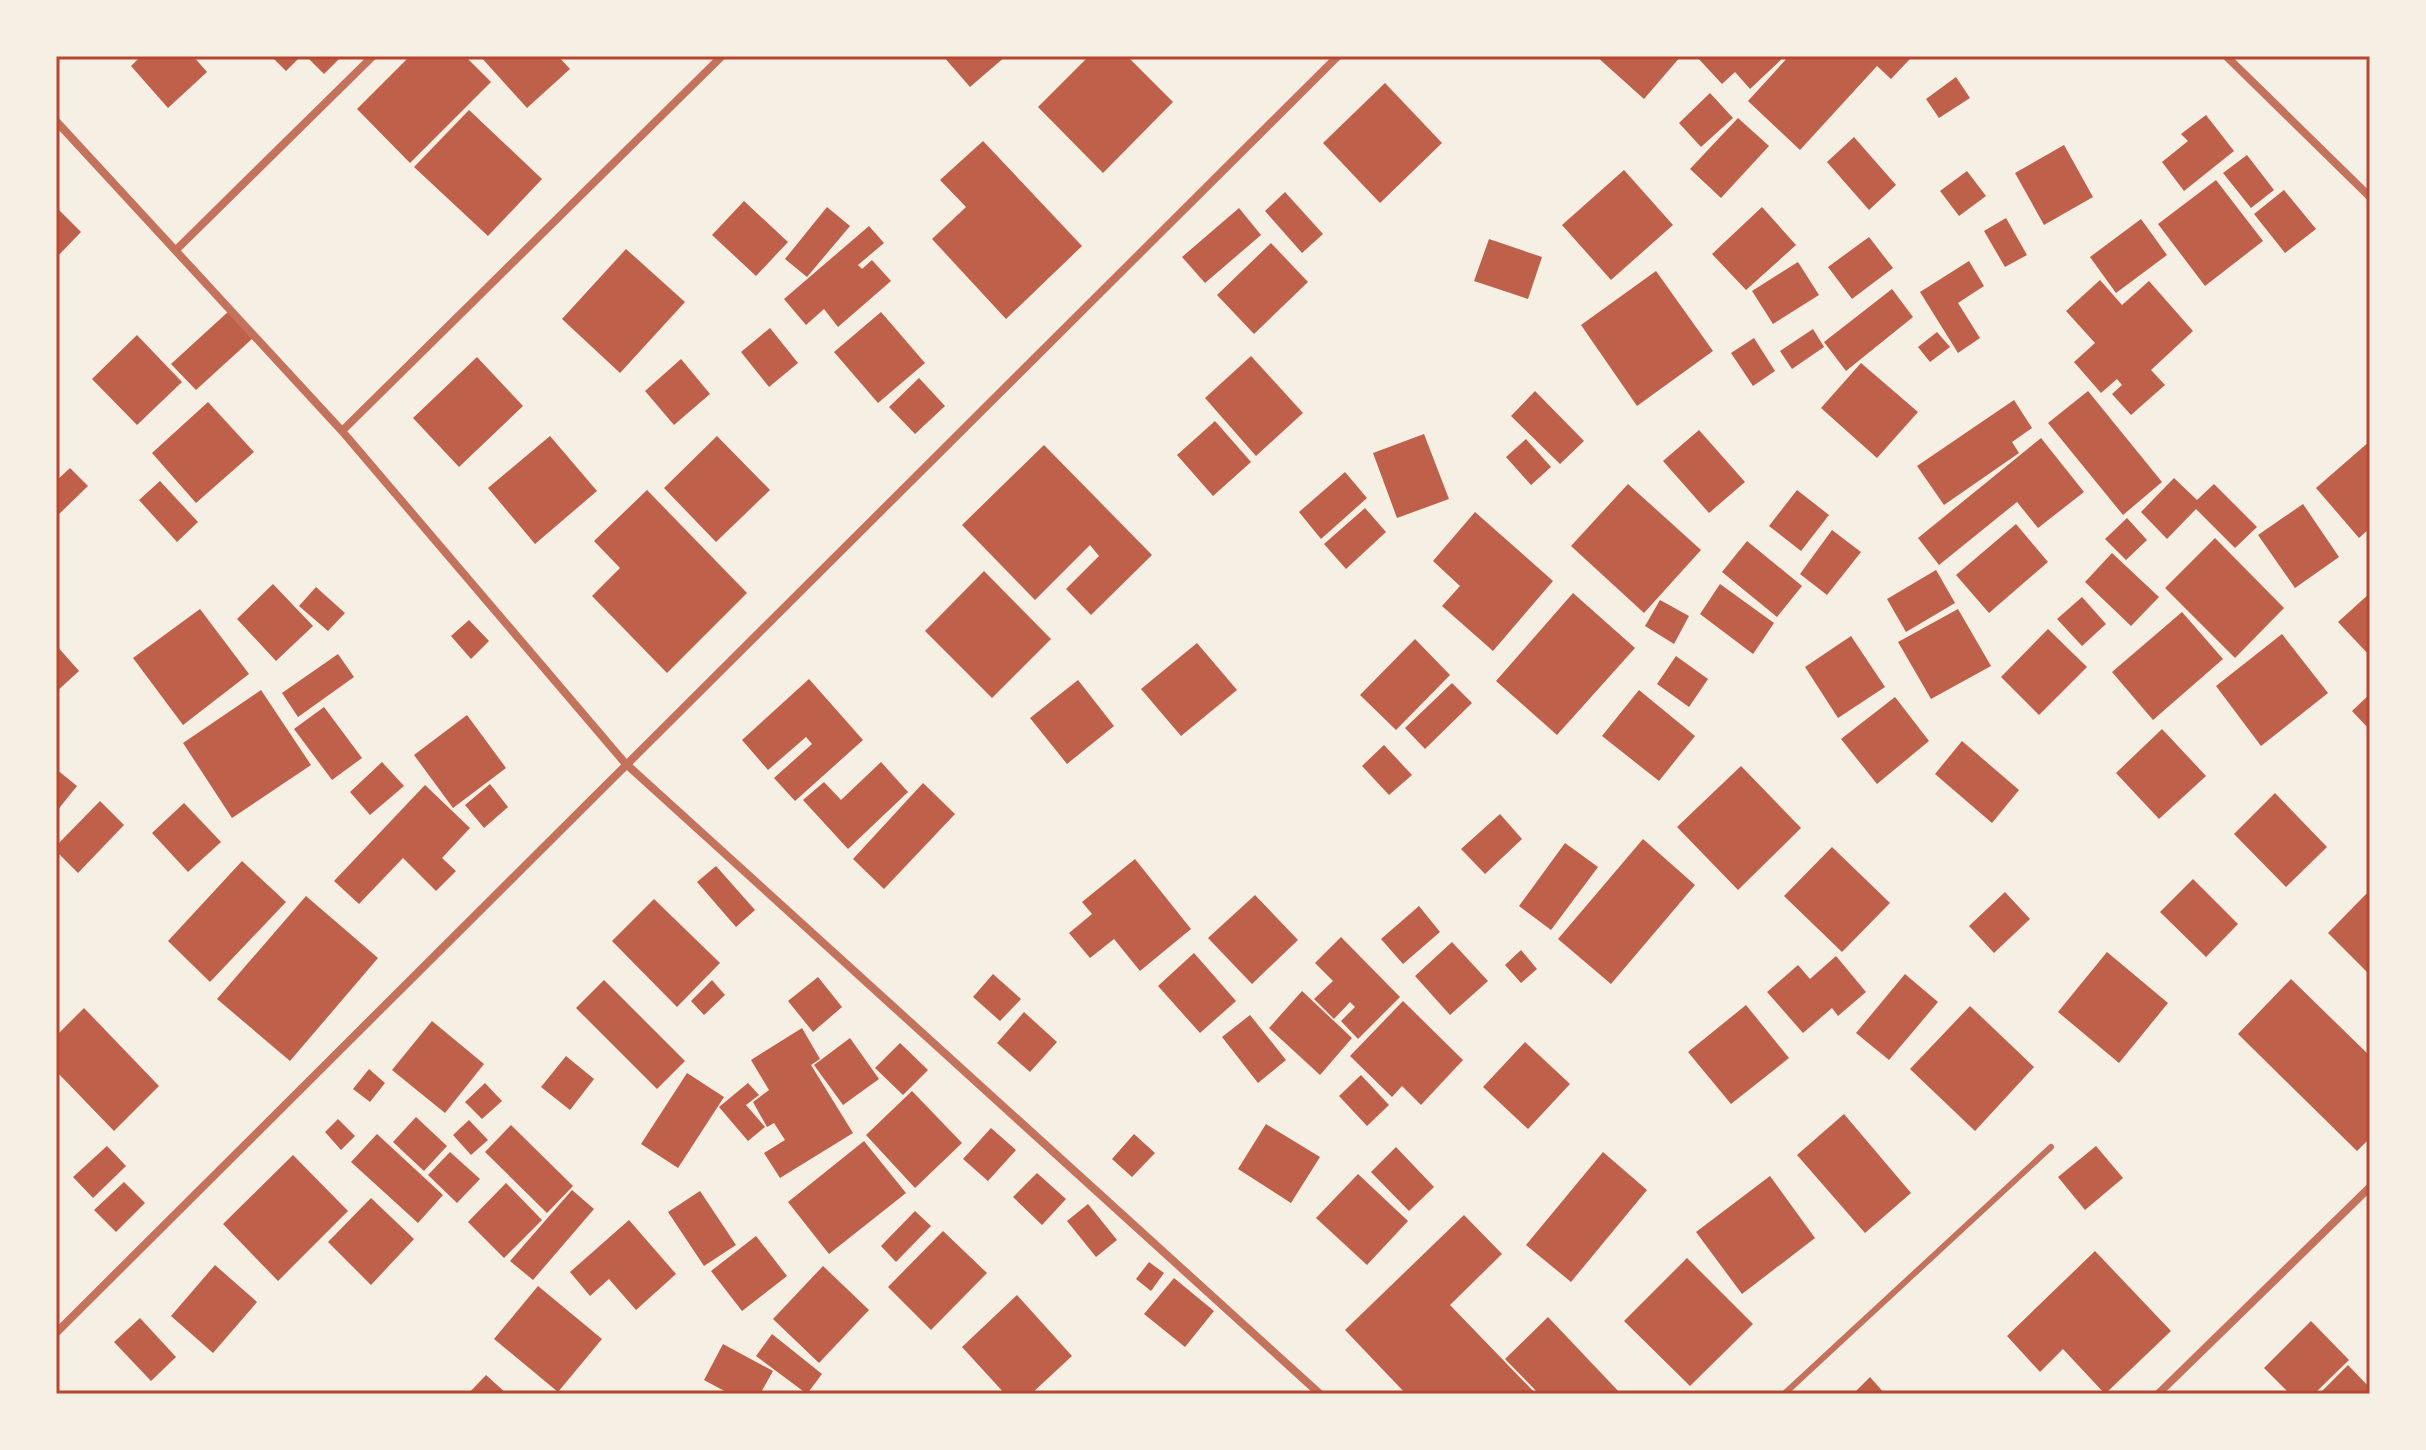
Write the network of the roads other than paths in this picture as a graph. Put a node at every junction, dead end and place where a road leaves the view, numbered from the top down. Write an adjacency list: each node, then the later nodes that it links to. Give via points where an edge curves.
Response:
1 (373, 56): 7 (street)
2 (722, 56): 8 (street)
3 (1338, 56): 9 (street)
4 (2226, 56): 6 (street)
5 (56, 121): 7 (street)
6 (2370, 197)
7 (176, 250): 8 (street)
8 (342, 431): 9 (street)
9 (625, 763): 12 (street); 13 (street)
10 (2051, 1147): 14 (lane)
11 (2370, 1187): 15 (street)
12 (56, 1333)
13 (1320, 1394)
14 (1784, 1394)
15 (2158, 1394)

